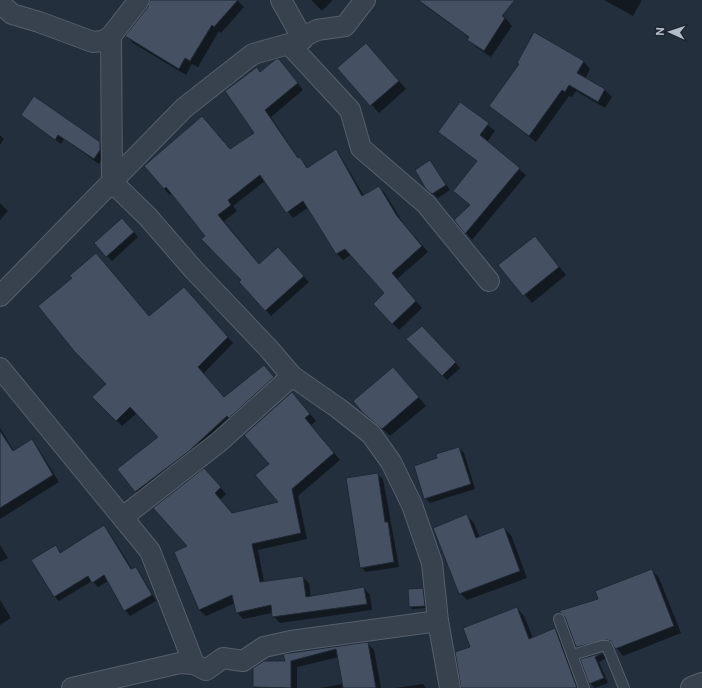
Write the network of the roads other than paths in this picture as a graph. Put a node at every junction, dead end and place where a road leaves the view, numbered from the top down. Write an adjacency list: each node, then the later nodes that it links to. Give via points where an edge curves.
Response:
1 (139, 0): 5 (street)
2 (281, 0): 6 (street)
3 (365, 0): 6 (street, via 345,26 317,30)
4 (0, 3): 5 (street, via 12,14 93,42 103,41)
5 (111, 36): 7 (street)
6 (296, 41): 7 (street, via 253,54 184,108); 8 (street, via 350,110 361,148 426,204)
7 (112, 182): 9 (street); 11 (street, via 148,217)
8 (489, 281)
9 (0, 296)
10 (0, 368): 12 (street)
11 (292, 376): 12 (street, via 219,442); 14 (street, via 371,434 391,462 412,505 432,563)
12 (123, 517): 16 (street, via 150,551)
13 (559, 620): 15 (lane)
14 (438, 621): 16 (street, via 277,644 264,647 243,661 223,658 206,670); 19 (street)
15 (572, 655): 20 (lane); 21 (lane, via 607,646)
16 (194, 664): 18 (street, via 180,663)
17 (702, 684): 22 (street)
18 (72, 688)
19 (450, 688)
20 (584, 688)
21 (624, 688)
22 (692, 688)

